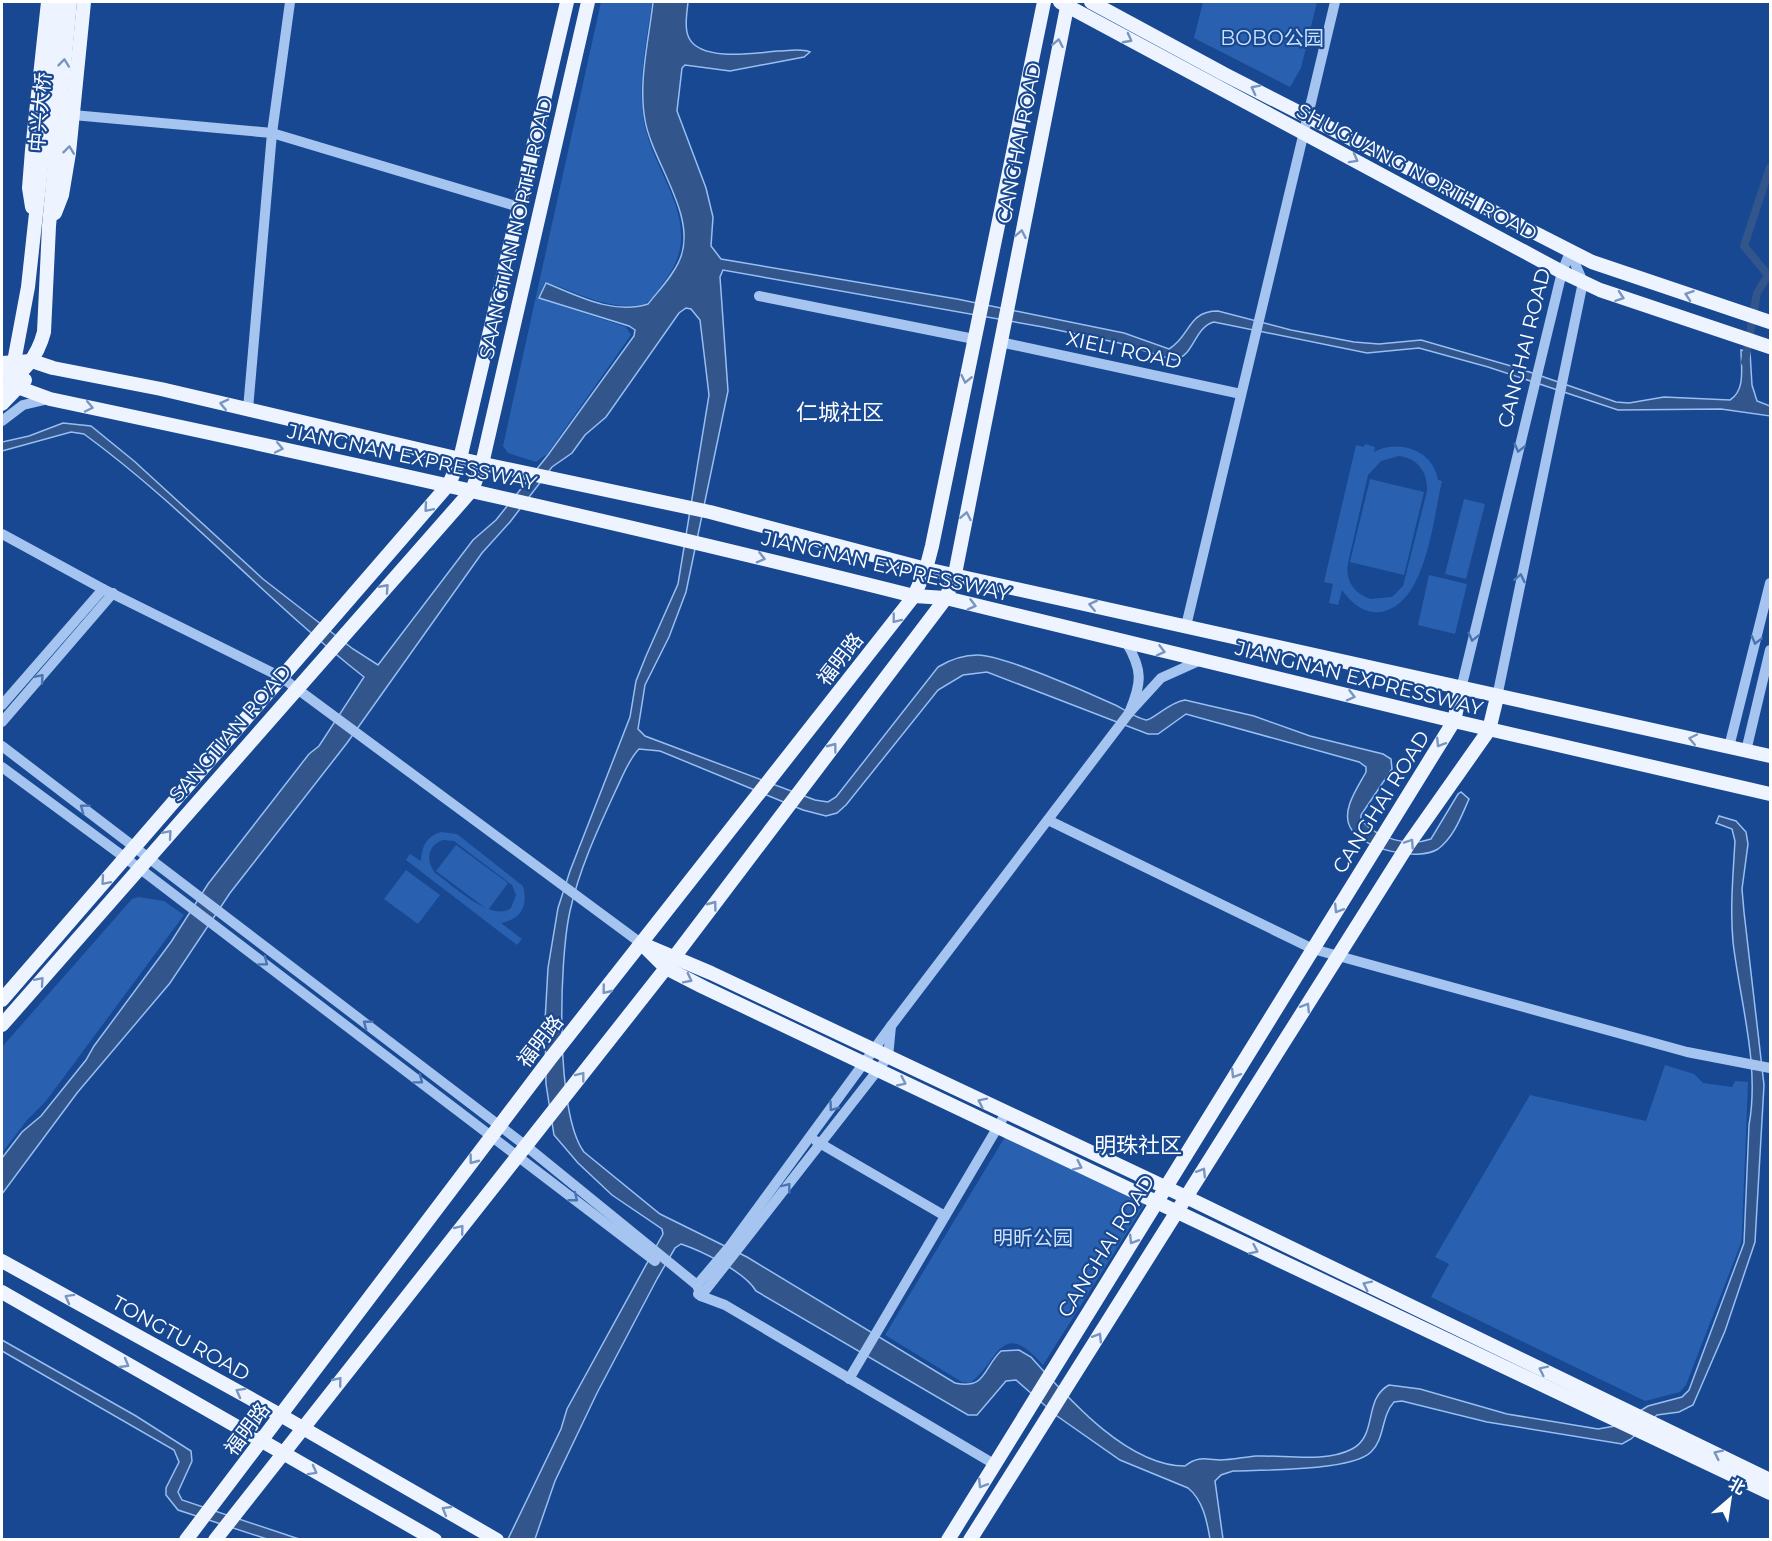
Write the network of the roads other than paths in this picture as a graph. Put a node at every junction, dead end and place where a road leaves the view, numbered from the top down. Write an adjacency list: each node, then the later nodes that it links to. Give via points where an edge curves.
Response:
1 (48, 2): 17 (main road, via 29,188)
2 (59, 2): 17 (main road, 中兴大桥)
3 (70, 2): 17 (main road, 中兴大桥, one-way to 3)
4 (84, 2): 12 (main road)
5 (290, 2): 15 (street)
6 (567, 2): 16 (main road, SAANGTIAN NORTH ROAD)
7 (588, 2): 34 (main road, SAANGTIAN NORTH ROAD)
8 (1044, 2): 23 (main road, 福明路)
9 (1091, 2): 13 (main road, SHUGUANG NORTH ROAD, one-way to 9)
10 (1335, 2): 13 (street)
11 (1064, 3): 14 (main road, SHUGUANG NORTH ROAD, one-way to 14); 24 (main road, CANGHAI ROAD, one-way to 11)
12 (73, 115): 15 (street); 17 (main road, one-way to 12, via 62,195)
13 (1307, 116): 14 (street); 18 (main road, SHUGUANG NORTH ROAD)
14 (1303, 131): 19 (main road, SHUGUANG NORTH ROAD, one-way to 19); 28 (street)
15 (272, 133): 16 (street); 31 (street)
16 (519, 207): 33 (main road, SAANGTIAN NORTH ROAD)
17 (42, 225): 26 (main road); 26 (main road, via 44,332 40,347)
18 (1570, 252): 19 (street, CANGHAI ROAD); 20 (street, CANGHAI ROAD); 22 (main road, SHUGUANG NORTH ROAD, one-way to 18)
19 (1562, 272): 20 (main road, SHUGUANG NORTH ROAD); 50 (street, CANGHAI ROAD, one-way to 50)
20 (1583, 282): 25 (main road, SHUGUANG NORTH ROAD, one-way to 25); 51 (street, CANGHAI ROAD, one-way to 20)
21 (759, 296): 23 (street)
22 (1770, 322)
23 (974, 339): 38 (main road, 福明路, one-way to 38)
24 (1000, 342): 28 (street, XIELI ROAD); 39 (main road, CANGHAI ROAD, one-way to 24)
25 (1770, 347)
26 (12, 370): 27 (main road); 29 (main road, JIANGNAN EXPRESSWAY); 30 (main road); 31 (main road, JIANGNAN EXPRESSWAY, one-way to 26, via 53,368)
27 (2, 388)
28 (1241, 394): 44 (street)
29 (50, 399): 32 (street, via 23,405); 35 (main road, JIANGNAN EXPRESSWAY, one-way to 35)
30 (2, 404)
31 (248, 409): 33 (main road, JIANGNAN EXPRESSWAY)
32 (2, 421)
33 (460, 459): 34 (main road, JIANGNAN EXPRESSWAY); 35 (main road, SANGTIAN ROAD)
34 (482, 464): 36 (main road, SANGTIAN ROAD); 38 (main road, JIANGNAN EXPRESSWAY, via 710,512)
35 (448, 484): 36 (main road, JIANGNAN EXPRESSWAY); 48 (main road, SANGTIAN ROAD, one-way to 48)
36 (472, 490): 42 (main road, JIANGNAN EXPRESSWAY, one-way to 42); 49 (main road, SANGTIAN ROAD, one-way to 36)
37 (2, 534): 41 (street)
38 (926, 569): 39 (main road, JIANGNAN EXPRESSWAY); 42 (main road, 福明路)
39 (955, 574): 43 (main road); 44 (main road, JIANGNAN EXPRESSWAY, one-way to 39)
40 (1770, 583): 58 (street, one-way to 58)
41 (108, 591): 48 (street); 52 (street); 55 (street, one-way to 41)
42 (914, 596): 43 (main road, JIANGNAN EXPRESSWAY); 66 (main road, 福明路, one-way to 66)
43 (946, 598): 45 (main road, JIANGNAN EXPRESSWAY, one-way to 45); 68 (main road, one-way to 43)
44 (1186, 626): 50 (main road, JIANGNAN EXPRESSWAY)
45 (1126, 642): 47 (main road, JIANGNAN EXPRESSWAY, one-way to 47); 53 (street, via 1139,669 1138,691)
46 (1770, 650): 59 (street)
47 (1201, 660): 53 (street, via 1161,678); 54 (main road, JIANGNAN EXPRESSWAY, one-way to 54)
48 (281, 677): 49 (street); 64 (main road, SANGTIAN ROAD)
49 (297, 687): 65 (main road, SANGTIAN ROAD, one-way to 49); 66 (street)
50 (1461, 689): 51 (main road, JIANGNAN EXPRESSWAY); 54 (main road, CANGHAI ROAD)
51 (1497, 697): 56 (main road, CANGHAI ROAD); 58 (main road, JIANGNAN EXPRESSWAY, one-way to 51)
52 (2, 705)
53 (1129, 713): 63 (street)
54 (1454, 721): 56 (main road, JIANGNAN EXPRESSWAY); 67 (main road, CANGHAI ROAD, one-way to 67)
55 (2, 722)
56 (1489, 730): 62 (main road, JIANGNAN EXPRESSWAY); 69 (main road, CANGHAI ROAD, one-way to 56, via 1408,844)
57 (2, 746): 64 (street, one-way to 57)
58 (1729, 747): 59 (main road, JIANGNAN EXPRESSWAY)
59 (1746, 751): 60 (main road, JIANGNAN EXPRESSWAY)
60 (1770, 756)
61 (2, 767): 64 (street)
62 (1770, 794)
63 (1048, 820): 67 (street); 73 (street)
64 (130, 852): 65 (street); 71 (main road, SANGTIAN ROAD, one-way to 71)
65 (143, 862): 72 (main road, SANGTIAN ROAD, one-way to 65); 81 (street, one-way to 81, via 217,927); 81 (street, one-way to 65, via 225,916)
66 (642, 944): 68 (main road); 70 (main road); 81 (main road, 福明路, one-way to 81)
67 (1313, 950): 69 (street); 85 (main road, CANGHAI ROAD, one-way to 85)
68 (674, 956): 70 (main road); 74 (main road)
69 (1337, 957): 77 (street, via 1687,1052); 86 (main road, CANGHAI ROAD, one-way to 69)
70 (666, 968): 76 (main road, one-way to 76); 84 (main road, one-way to 70)
71 (2, 1000)
72 (2, 1025)
73 (891, 1026): 74 (street); 75 (street)
74 (874, 1051): 75 (main road); 76 (street)
75 (888, 1057): 78 (street); 79 (main road, one-way to 75)
76 (865, 1064): 78 (main road); 82 (street, one-way to 82)
77 (1769, 1068)
78 (878, 1070): 80 (main road, one-way to 80); 83 (street)
79 (1006, 1113): 80 (street); 85 (main road)
80 (998, 1127): 87 (main road, one-way to 87); 89 (street)
81 (495, 1130): 84 (street); 98 (main road, 福明路, one-way to 98)
82 (810, 1137): 83 (street); 90 (street)
83 (821, 1143): 89 (street); 90 (street, one-way to 83)
84 (522, 1150): 92 (street); 99 (main road, one-way to 84)
85 (1166, 1187): 86 (main road); 87 (main road, CANGHAI ROAD)
86 (1186, 1197): 88 (main road, CANGHAI ROAD); 103 (main road, one-way to 86)
87 (1156, 1203): 88 (main road); 102 (main road, CANGHAI ROAD, one-way to 102)
88 (1176, 1213): 104 (main road, one-way to 104); 110 (main road, CANGHAI ROAD, one-way to 88)
89 (945, 1216): 97 (street)
90 (734, 1248): 93 (street)
91 (2, 1261): 98 (main road, TONGTU ROAD, one-way to 91)
92 (669, 1268): 94 (street); 96 (street)
93 (713, 1274): 94 (street); 96 (street)
94 (697, 1285): 96 (street)
95 (2, 1292): 100 (main road, one-way to 100)
96 (701, 1296): 97 (street, via 725,1305)
97 (849, 1379): 102 (street)
98 (282, 1416): 99 (main road, TONGTU ROAD); 100 (main road, 福明路)
99 (302, 1427): 101 (main road); 108 (main road, TONGTU ROAD, one-way to 99)
100 (261, 1442): 101 (main road); 105 (main road, 福明路)
101 (281, 1453): 106 (main road); 107 (main road, one-way to 107)
102 (994, 1464): 109 (main road, CANGHAI ROAD, one-way to 109)
103 (1770, 1480)
104 (1770, 1493)
105 (190, 1535)
106 (215, 1538)
107 (435, 1539)
108 (496, 1539)
109 (948, 1539)
110 (970, 1539)

